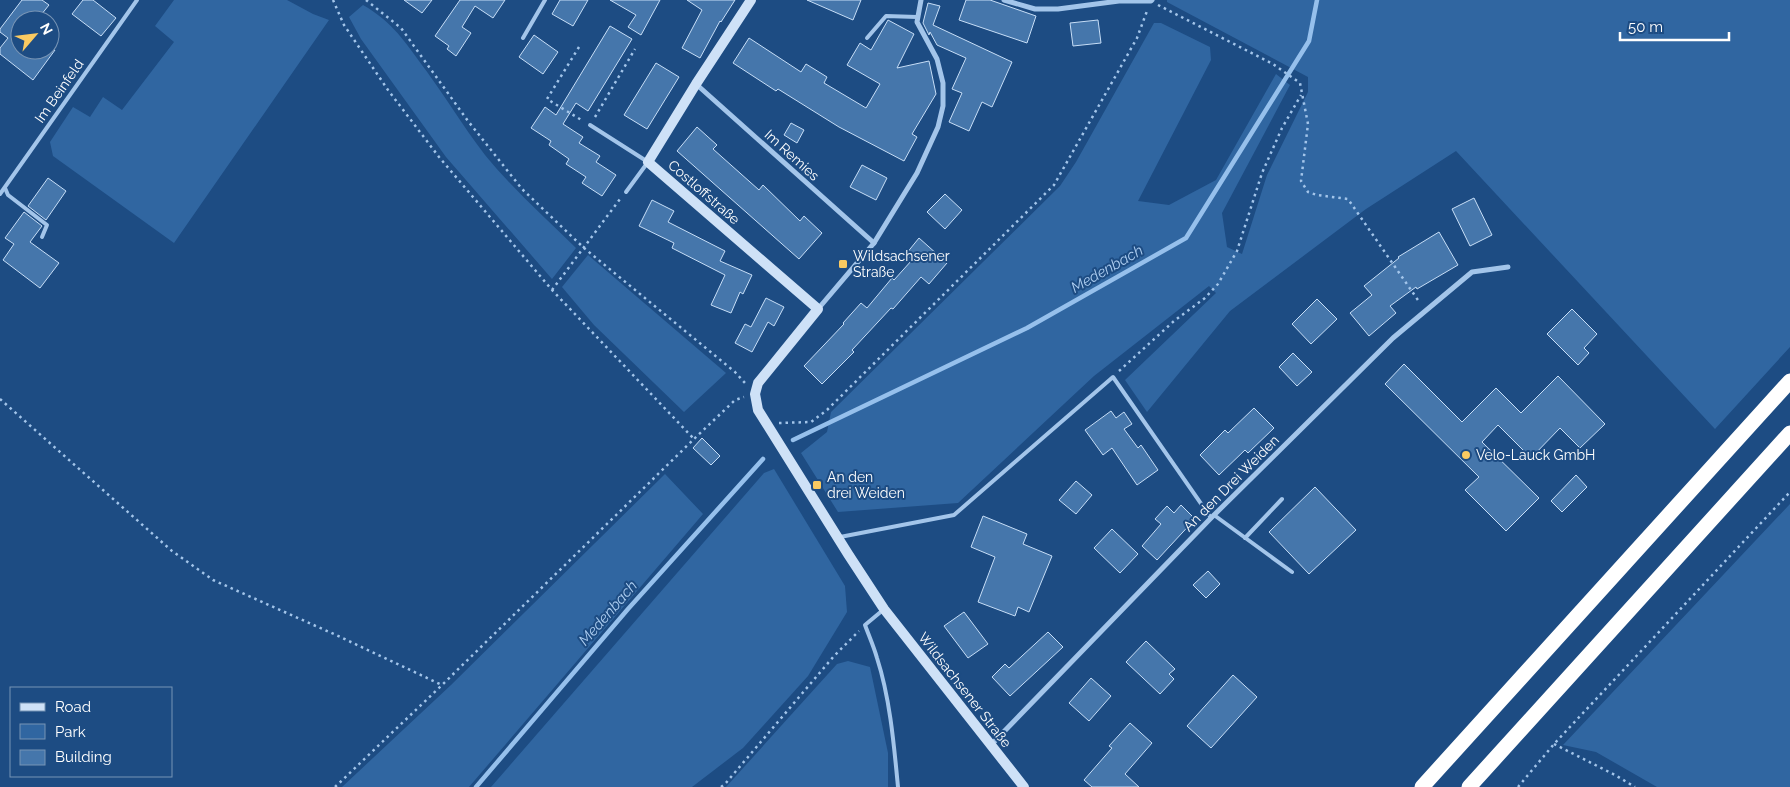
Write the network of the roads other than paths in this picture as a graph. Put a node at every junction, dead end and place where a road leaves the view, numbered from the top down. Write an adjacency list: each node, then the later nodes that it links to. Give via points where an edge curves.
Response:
1 (137, 0): 13 (lane, Im Beinfeld)
2 (546, 0): 8 (lane)
3 (751, 0): 10 (main road, Costloffstraße)
4 (921, 0): 7 (street)
5 (1004, 0): 6 (street, via 1035,9)
6 (1152, 1)
7 (917, 17): 9 (lane, via 886,16); 17 (street, via 942,77 943,101 938,127 917,173)
8 (523, 38)
9 (867, 38)
10 (696, 84): 12 (main road, Costloffstraße); 17 (street, Im Remies)
11 (590, 126): 12 (lane)
12 (648, 162): 14 (lane); 19 (main road, Costloffstraße)
13 (4, 188): 15 (lane, Im Beinfeld); 16 (lane, via 8,195 46,225)
14 (626, 192)
15 (0, 194)
16 (42, 236)
17 (874, 243): 19 (street)
18 (1508, 267): 23 (street, An den Drei Weiden, via 1472,272 1393,338)
19 (818, 309): 24 (main road, Wildsachsener Straße, via 765,374 755,394 765,424)
20 (1790, 380): 31 (highway)
21 (1790, 434): 32 (highway)
22 (1282, 499): 25 (lane)
23 (1212, 517): 24 (lane, via 1112,377 954,515); 25 (lane); 28 (street, An den Drei Weiden)
24 (837, 538): 27 (main road, Wildsachsener Straße)
25 (1245, 538): 26 (lane)
26 (1292, 572)
27 (884, 609): 28 (main road, Wildsachsener Straße); 29 (lane, via 865,625 878,659 886,696)
28 (991, 746): 30 (main road, Wildsachsener Straße)
29 (898, 787)
30 (1024, 787)
31 (1422, 787)
32 (1469, 787)

